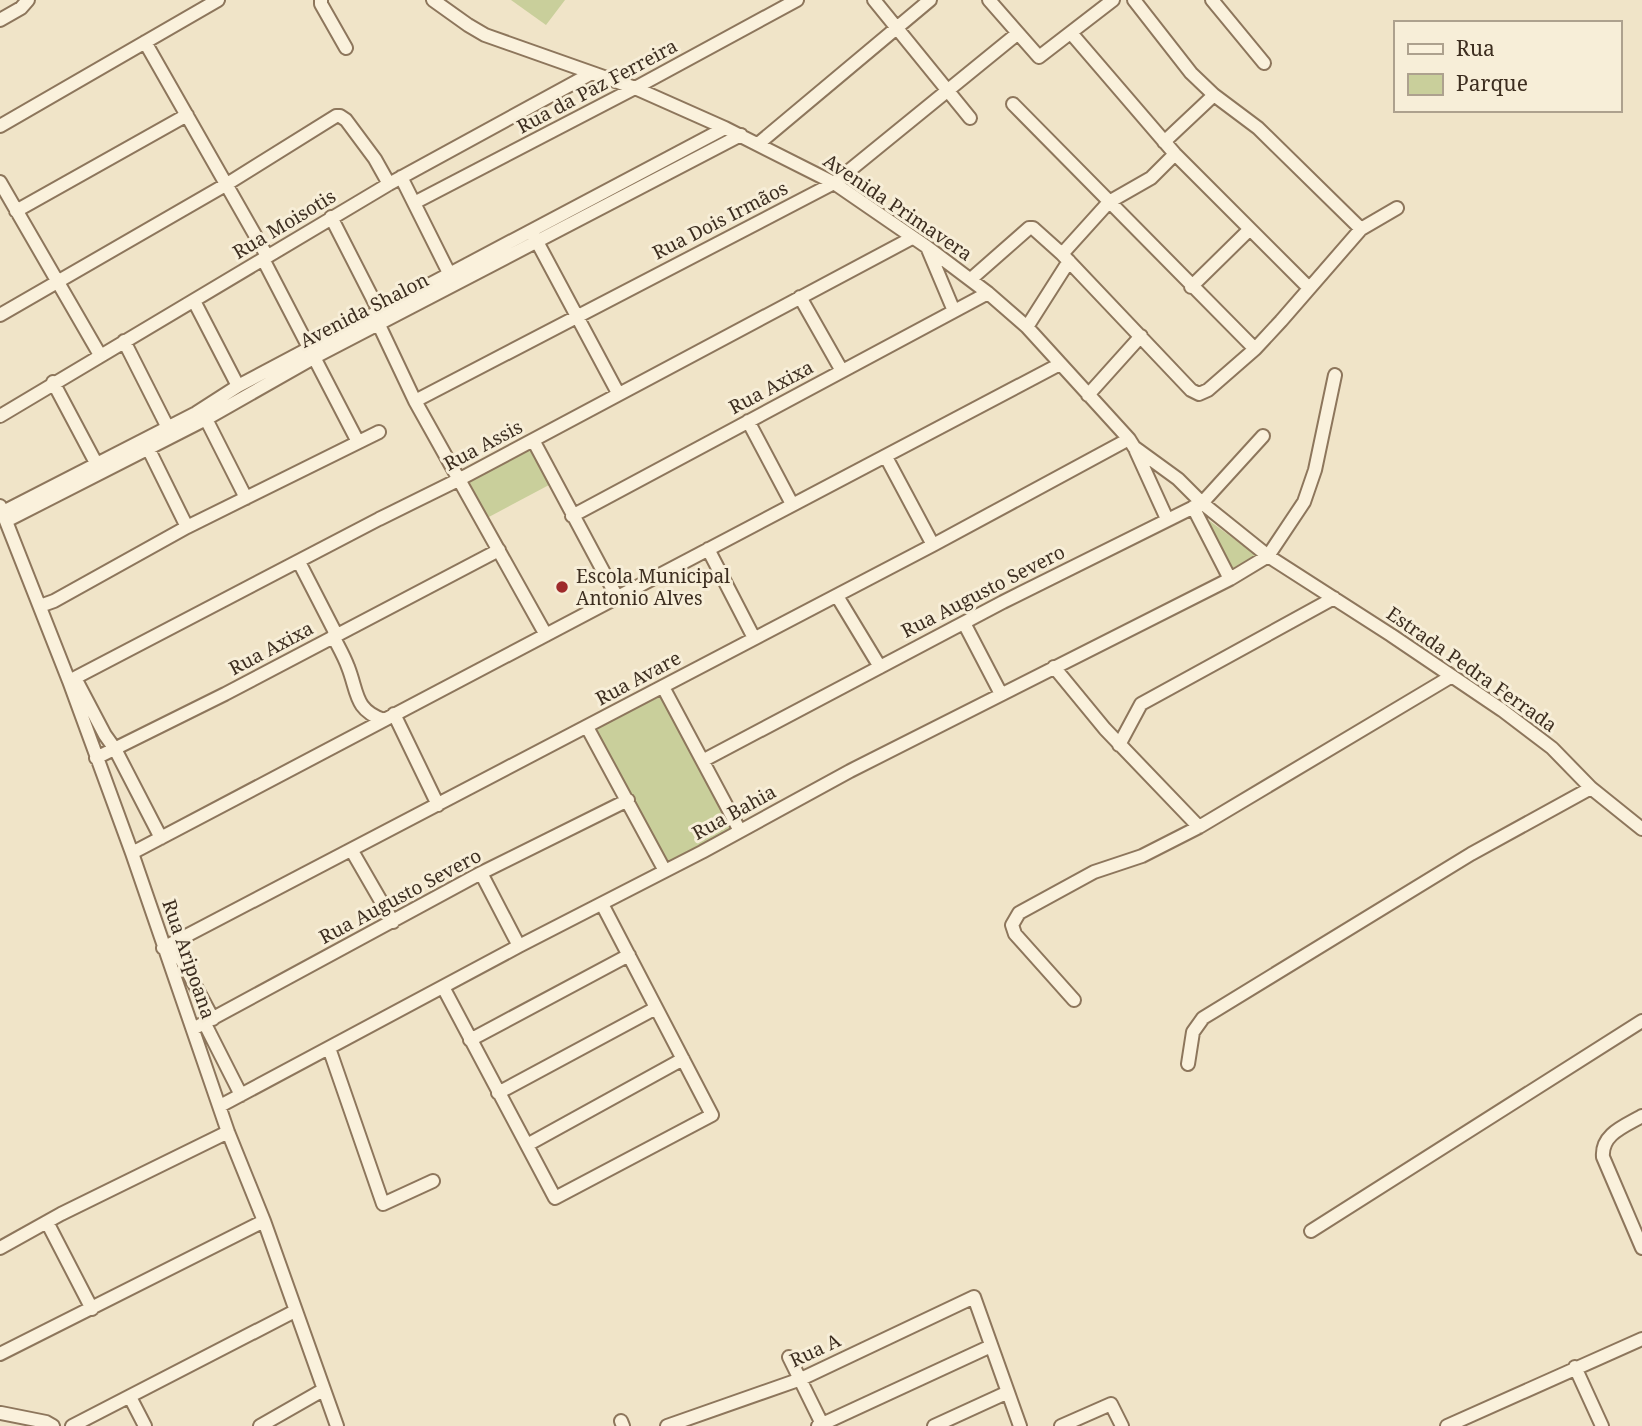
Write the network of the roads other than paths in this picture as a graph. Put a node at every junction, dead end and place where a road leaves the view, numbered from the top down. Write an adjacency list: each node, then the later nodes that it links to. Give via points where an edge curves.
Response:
1 (28, 0): 12 (street)
2 (218, 0): 16 (street)
3 (321, 0): 17 (street)
4 (433, 0): 19 (street, Avenida Primavera, via 485,35)
5 (797, 0): 20 (street, Rua da Paz Ferreira)
6 (874, 0): 13 (street)
7 (930, 0): 13 (street)
8 (989, 0): 15 (street)
9 (1114, 0): 14 (street)
10 (1134, 0): 22 (street, via 1186,68)
11 (1212, 0): 18 (street)
12 (0, 20)
13 (897, 29): 21 (street); 30 (street)
14 (1071, 33): 15 (street, via 1040,57); 29 (street)
15 (1017, 34): 21 (street, Rua Dois Irmãos)
16 (145, 42): 24 (street); 26 (street)
17 (346, 48)
18 (1264, 64)
19 (592, 73): 20 (street, Avenida Primavera); 32 (street, Rua Moisotis)
20 (635, 88): 27 (street, Avenida Primavera); 37 (street, Rua da Paz Ferreira)
21 (948, 91): 25 (street); 34 (street, Rua Dois Irmãos)
22 (1214, 95): 29 (street); 41 (street, via 1258,128)
23 (1013, 104): 36 (street)
24 (187, 115): 35 (street); 39 (street)
25 (970, 118)
26 (0, 126)
27 (725, 128): 28 (street, Avenida Primavera); 43 (street, Avenida Shalon)
28 (741, 135): 30 (street, Avenida Primavera); 43 (street, Avenida Shalon)
29 (1164, 142): 31 (street)
30 (758, 144): 34 (street, Avenida Primavera)
31 (1175, 154): 36 (street, via 1152,178); 42 (street)
32 (395, 180): 35 (street, via 338,115); 37 (street); 40 (street, Rua Moisotis)
33 (0, 182): 39 (street)
34 (834, 183): 44 (street, Avenida Primavera); 60 (street, Rua Dois Irmãos)
35 (227, 184): 48 (street); 51 (street)
36 (1109, 202): 47 (street); 52 (street)
37 (414, 203): 49 (street)
38 (1397, 208): 41 (street)
39 (16, 211): 51 (street)
40 (331, 217): 48 (street, Rua Moisotis); 57 (street)
41 (1361, 229): 53 (street)
42 (1249, 230): 52 (street); 53 (street)
43 (535, 237): 46 (street, Avenida Shalon); 60 (street)
44 (912, 238): 45 (street, Avenida Primavera); 55 (street, Rua Assis)
45 (927, 247): 50 (street, Avenida Primavera); 58 (street)
46 (509, 250): 49 (street, Avenida Shalon); 61 (street, Avenida Shalon)
47 (1065, 257): 50 (street, via 1031,227); 62 (street); 63 (street)
48 (265, 258): 56 (street, Rua Moisotis); 66 (street)
49 (449, 273): 57 (street, Avenida Shalon)
50 (971, 279): 54 (street, Avenida Primavera)
51 (57, 282): 59 (street); 67 (street)
52 (1191, 287): 65 (street)
53 (1309, 288): 65 (street)
54 (988, 293): 58 (street, Rua Axixa); 62 (street, Avenida Primavera)
55 (800, 297): 69 (street); 74 (street, Rua Assis)
56 (194, 301): 64 (street, Rua Moisotis); 73 (street)
57 (379, 310): 61 (street); 66 (street, Avenida Shalon)
58 (954, 311): 69 (street, Rua Axixa)
59 (0, 315)
60 (577, 316): 74 (street); 76 (street, Rua Dois Irmãos)
61 (379, 326): 66 (street, Avenida Shalon); 76 (street)
62 (1027, 327): 68 (street, Avenida Primavera)
63 (1140, 336): 65 (street, via 1199,394); 75 (street)
64 (124, 341): 67 (street, Rua Moisotis); 80 (street)
65 (1255, 349)
66 (312, 352): 70 (street, Avenida Shalon); 84 (street)
67 (100, 355): 72 (street, Rua Moisotis)
68 (1060, 364): 75 (street, Avenida Primavera); 87 (street)
69 (842, 371): 79 (street, Rua Axixa)
70 (277, 372): 73 (street, Avenida Shalon); 78 (street, Avenida Shalon)
71 (1335, 375): 100 (street, via 1308,493)
72 (53, 382): 77 (street, Rua Moisotis); 88 (street)
73 (238, 386): 78 (street, Avenida Shalon)
74 (618, 394): 83 (street, Rua Assis)
75 (1088, 395): 85 (street, Avenida Primavera)
76 (415, 401): 89 (street)
77 (0, 416)
78 (201, 416): 80 (street, Avenida Shalon); 90 (street)
79 (748, 421): 91 (street); 94 (street, Rua Axixa)
80 (163, 432): 86 (street, Avenida Shalon); 88 (street, Avenida Shalon)
81 (379, 432): 84 (street)
82 (1263, 436): 92 (street, Rua Augusto Severo)
83 (533, 440): 89 (street, Rua Assis); 94 (street)
84 (358, 442): 90 (street)
85 (1132, 443): 92 (street, Avenida Primavera, via 1178,480); 95 (street); 97 (street, Rua Avare)
86 (148, 448): 88 (street, Avenida Shalon); 96 (street)
87 (886, 457): 91 (street); 97 (street)
88 (106, 462): 93 (street, Avenida Shalon)
89 (460, 479): 99 (street); 101 (street, Rua Assis)
90 (246, 498): 96 (street)
91 (792, 504): 98 (street)
92 (1198, 505): 95 (street, Rua Augusto Severo); 100 (street, Estrada Pedra Ferrada); 102 (street)
93 (3, 513): 106 (street, Rua Aripoana)
94 (572, 516): 104 (street)
95 (1167, 519): 107 (street, Rua Augusto Severo)
96 (187, 527): 106 (street)
97 (933, 545): 103 (street, Rua Avare)
98 (708, 549): 104 (street); 110 (street)
99 (499, 550): 108 (street, Rua Axixa); 109 (street)
100 (1268, 556): 102 (street, Rua Bahia); 105 (street, Estrada Pedra Ferrada)
101 (299, 562): 108 (street); 114 (street, Rua Assis)
102 (1230, 579): 112 (street, Rua Bahia)
103 (837, 596): 110 (street, Rua Avare); 111 (street)
104 (617, 597): 109 (street)
105 (1334, 598): 113 (street, Estrada Pedra Ferrada); 119 (street, via 1141,704)
106 (40, 606): 114 (street, Rua Aripoana)
107 (964, 623): 111 (street, Rua Augusto Severo); 116 (street)
108 (335, 635): 117 (street, via 361,705 369,714); 120 (street, Rua Axixa)
109 (546, 635): 117 (street)
110 (754, 638): 115 (street, Rua Avare)
111 (880, 667): 122 (street, Rua Augusto Severo)
112 (1054, 667): 116 (street, Rua Bahia); 119 (street)
113 (1452, 676): 123 (street, Estrada Pedra Ferrada, via 1552,748); 126 (street)
114 (72, 680): 120 (street); 121 (street, Rua Aripoana)
115 (663, 687): 118 (street, Rua Avare); 122 (street)
116 (1001, 694): 128 (street, Rua Bahia)
117 (389, 717): 125 (street); 129 (street)
118 (587, 727): 124 (street); 125 (street, Rua Avare)
119 (1119, 745): 126 (street)
120 (115, 749): 121 (street, Rua Axixa); 129 (street)
121 (96, 758): 131 (street, Rua Aripoana)
122 (704, 760): 128 (street)
123 (1591, 788): 127 (street, Estrada Pedra Ferrada); 147 (street, via 1471,854 1203,1018 1193,1032)
124 (628, 800): 132 (street); 133 (street, Rua Augusto Severo)
125 (438, 805): 130 (street, Rua Avare)
126 (1199, 827): 140 (street, via 1142,856 1094,872 1026,907 1013,920 1017,937)
127 (1642, 829)
128 (740, 831): 132 (street, Rua Bahia)
129 (161, 838): 131 (street)
130 (352, 851): 135 (street); 136 (street, Rua Avare)
131 (132, 853): 136 (street, Rua Aripoana)
132 (665, 871): 134 (street, Rua Bahia)
133 (481, 873): 135 (street, Rua Augusto Severo); 137 (street)
134 (602, 904): 137 (street, Rua Bahia); 138 (street)
135 (393, 922): 143 (street, Rua Augusto Severo)
136 (168, 946): 143 (street, Rua Aripoana); 143 (street)
137 (519, 946): 139 (street, Rua Bahia)
138 (629, 955): 141 (street); 144 (street)
139 (443, 987): 144 (street); 145 (street, Rua Bahia)
140 (1074, 1000)
141 (656, 1008): 146 (street); 148 (street)
142 (1642, 1021): 157 (street)
143 (203, 1024): 149 (street); 150 (street, Rua Aripoana)
144 (470, 1040): 148 (street)
145 (328, 1048): 149 (street, Rua Bahia); 154 (street, via 383,1204)
146 (683, 1059): 153 (street); 153 (street, via 712,1115 555,1198)
147 (1188, 1064)
148 (498, 1093): 153 (street)
149 (241, 1095): 150 (street, Rua Bahia)
150 (220, 1106): 152 (street, Rua Aripoana)
151 (1642, 1116): 158 (street, via 1612,1133 1603,1149)
152 (228, 1132): 155 (street, Rua Aripoana); 156 (street)
153 (527, 1145)
154 (433, 1181)
155 (264, 1221): 160 (street); 161 (street, Rua Aripoana)
156 (48, 1223): 159 (street); 160 (street)
157 (1311, 1231)
158 (1641, 1244)
159 (0, 1248)
160 (92, 1309): 164 (street)
161 (295, 1311): 168 (street, Rua Aripoana); 170 (street)
162 (1642, 1339): 166 (street)
163 (991, 1346): 167 (street, Rua A, via 974,1297); 169 (street); 172 (street)
164 (0, 1354)
165 (789, 1357): 167 (street)
166 (1575, 1367): 184 (street); 185 (street)
167 (800, 1379): 172 (street); 180 (street, Rua A)
168 (323, 1391): 178 (street); 179 (street, Rua Aripoana)
169 (1006, 1393): 181 (street); 182 (street)
170 (130, 1397): 176 (street); 177 (street)
171 (1, 1412): 174 (street); 175 (street)
172 (821, 1425)
173 (1065, 1425): 183 (street, via 1111,1404)
174 (8, 1426)
175 (53, 1426)
176 (72, 1426)
177 (145, 1426)
178 (261, 1426)
179 (338, 1426)
180 (667, 1426)
181 (934, 1426)
182 (1020, 1426)
183 (1122, 1426)
184 (1447, 1426)
185 (1602, 1426)

